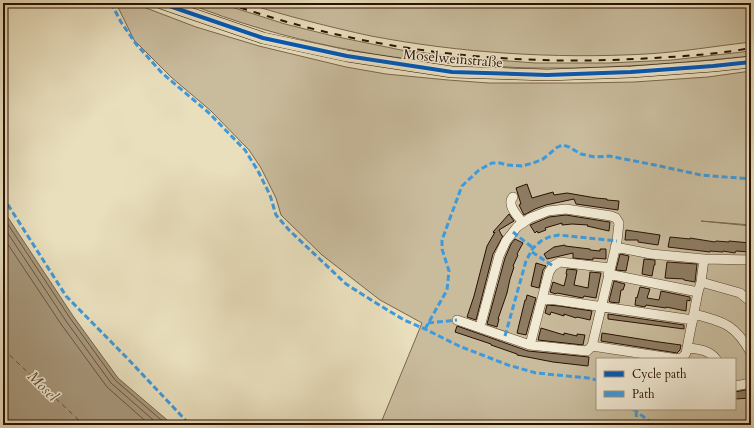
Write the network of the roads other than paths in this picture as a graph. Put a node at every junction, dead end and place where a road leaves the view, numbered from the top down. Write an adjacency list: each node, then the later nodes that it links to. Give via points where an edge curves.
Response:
1 (161, 3): 2 (main road, Moselweinstraße, via 264,38 347,56 452,72 547,75 638,72)
2 (751, 62)
3 (513, 197): 4 (lane, via 510,200 511,207)
4 (523, 223): 5 (lane, via 548,211 566,209 611,216 619,223); 18 (lane, via 506,241 498,256)
5 (615, 247): 6 (lane, via 651,254); 8 (lane)
6 (704, 259): 7 (lane); 9 (lane)
7 (751, 260)
8 (609, 271): 11 (lane); 13 (lane, via 560,262 549,272); 15 (lane)
9 (701, 282): 11 (lane); 12 (lane)
10 (751, 291): 12 (lane)
11 (698, 292): 16 (lane)
12 (740, 293): 14 (lane)
13 (542, 298): 15 (lane); 19 (lane)
14 (751, 302)
15 (601, 307): 16 (lane); 20 (lane)
16 (694, 317): 21 (lane); 22 (lane, via 718,321 733,328)
17 (457, 320): 18 (lane)
18 (480, 328): 19 (lane)
19 (530, 345): 20 (lane, via 587,351)
20 (592, 346): 23 (lane)
21 (688, 348): 24 (lane); 25 (lane, via 698,348)
22 (751, 353)
23 (671, 358)
24 (680, 358)
25 (715, 358)
26 (751, 383): 27 (lane)
27 (736, 386)

